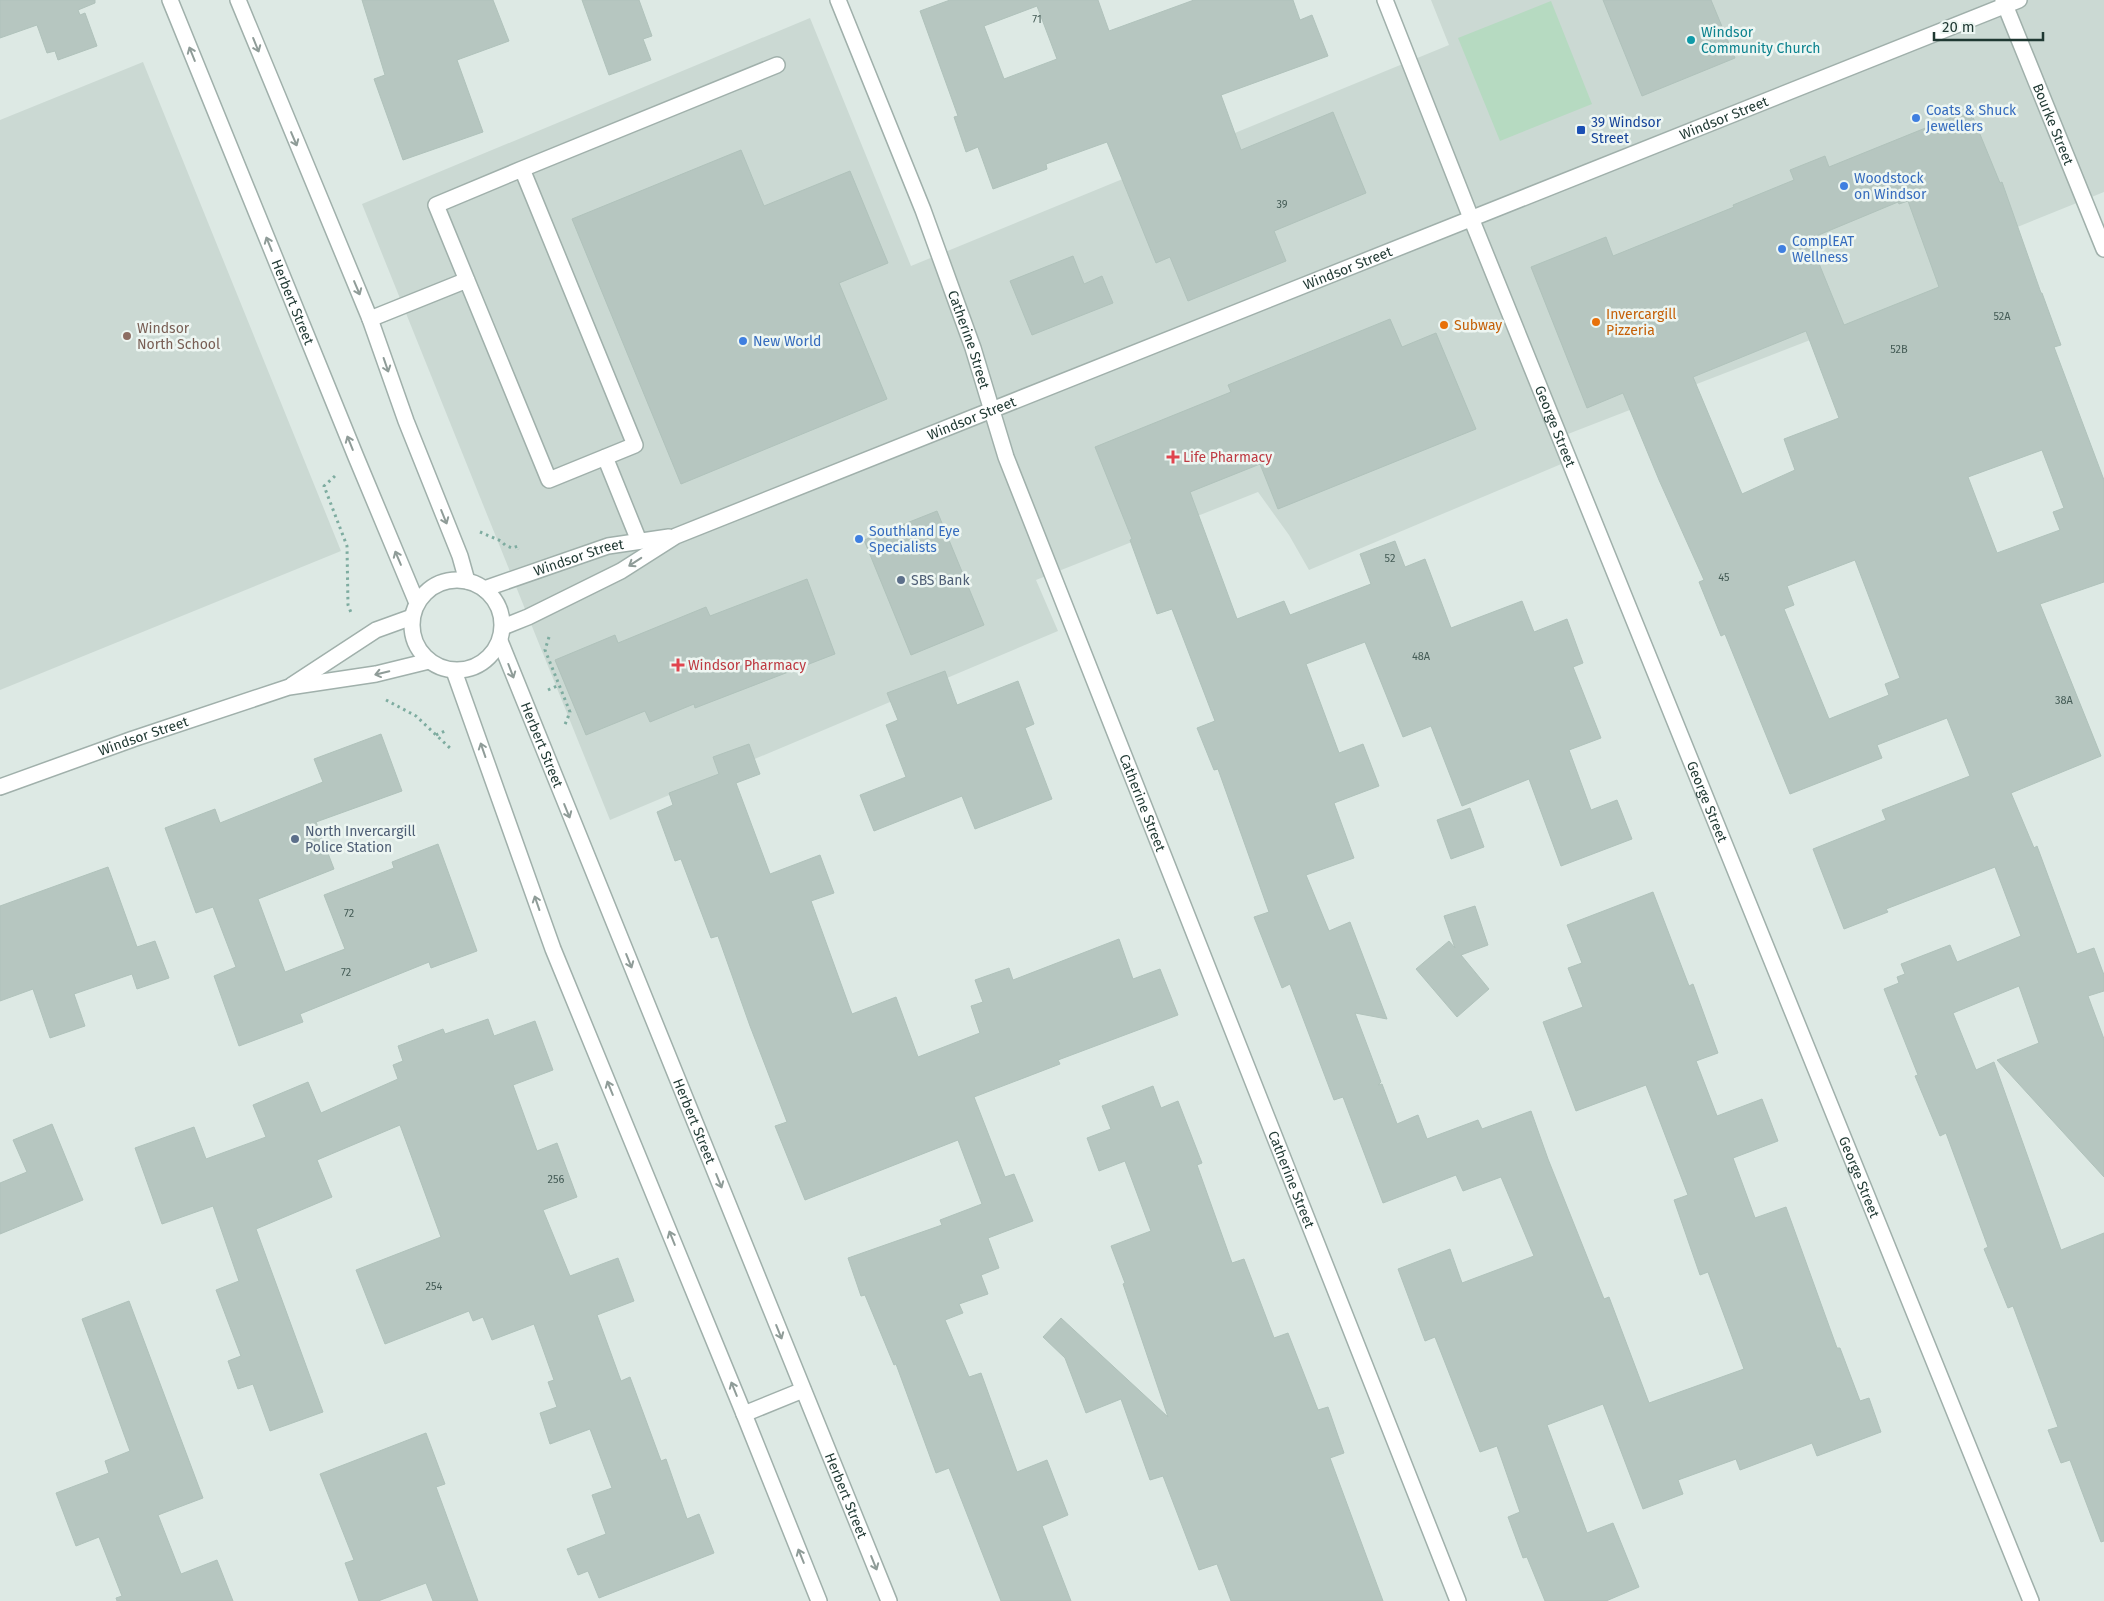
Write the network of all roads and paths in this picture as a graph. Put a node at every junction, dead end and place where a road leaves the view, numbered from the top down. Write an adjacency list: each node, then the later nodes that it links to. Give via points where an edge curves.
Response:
1 (170, 0): 21 (street, Herbert Street, one-way to 1, via 356,458)
2 (238, 0): 11 (street, one-way to 11)
3 (838, 0): 12 (street, Catherine Street, via 923,210 973,348)
4 (1385, 0): 8 (street, George Street)
5 (2009, 2): 8 (street, Windsor Street); 9 (street, Bourke Street)
6 (777, 65): 7 (street)
7 (522, 170): 10 (street, via 436,205); 13 (street, via 635,445)
8 (1471, 218): 12 (street, Windsor Street); 37 (street, George Street)
9 (2104, 249)
10 (467, 280): 11 (street); 13 (street, via 549,480)
11 (370, 319): 19 (street, one-way to 19)
12 (991, 409): 16 (street, Windsor Street); 36 (street, Catherine Street, via 1006,457)
13 (605, 458): 17 (street)
14 (338, 474): 22 (path, via 324,486 347,546 348,605)
15 (477, 528): 18 (path, via 505,545 518,546)
16 (676, 536): 17 (street, Windsor Street); 24 (street, Windsor Street, one-way to 24, via 621,571 528,617)
17 (639, 541): 20 (street, Windsor Street, via 608,546)
18 (522, 556)
19 (467, 581): 20 (street, Windsor Street); 21 (street, Windsor Street, via 438,583 426,592)
20 (484, 589): 24 (street, Windsor Street, via 498,606)
21 (414, 610): 25 (street, via 413,637); 27 (street, Windsor Street, via 376,630)
22 (353, 618)
23 (553, 633): 29 (path, via 547,639 545,650 570,712)
24 (501, 634): 26 (street, via 493,654 482,664 469,670); 32 (street, Herbert Street, one-way to 32)
25 (429, 661): 26 (street); 27 (street, Windsor Street, one-way to 27, via 376,674)
26 (454, 671): 33 (street, one-way to 26, via 553,949)
27 (288, 687): 31 (street, Windsor Street)
28 (384, 694): 30 (path, via 387,700 416,716)
29 (563, 731)
30 (452, 750)
31 (0, 787)
32 (803, 1390): 33 (street); 35 (street, Herbert Street, one-way to 35)
33 (744, 1414): 34 (street, one-way to 33)
34 (818, 1601)
35 (889, 1601)
36 (1458, 1601)
37 (2032, 1601)

